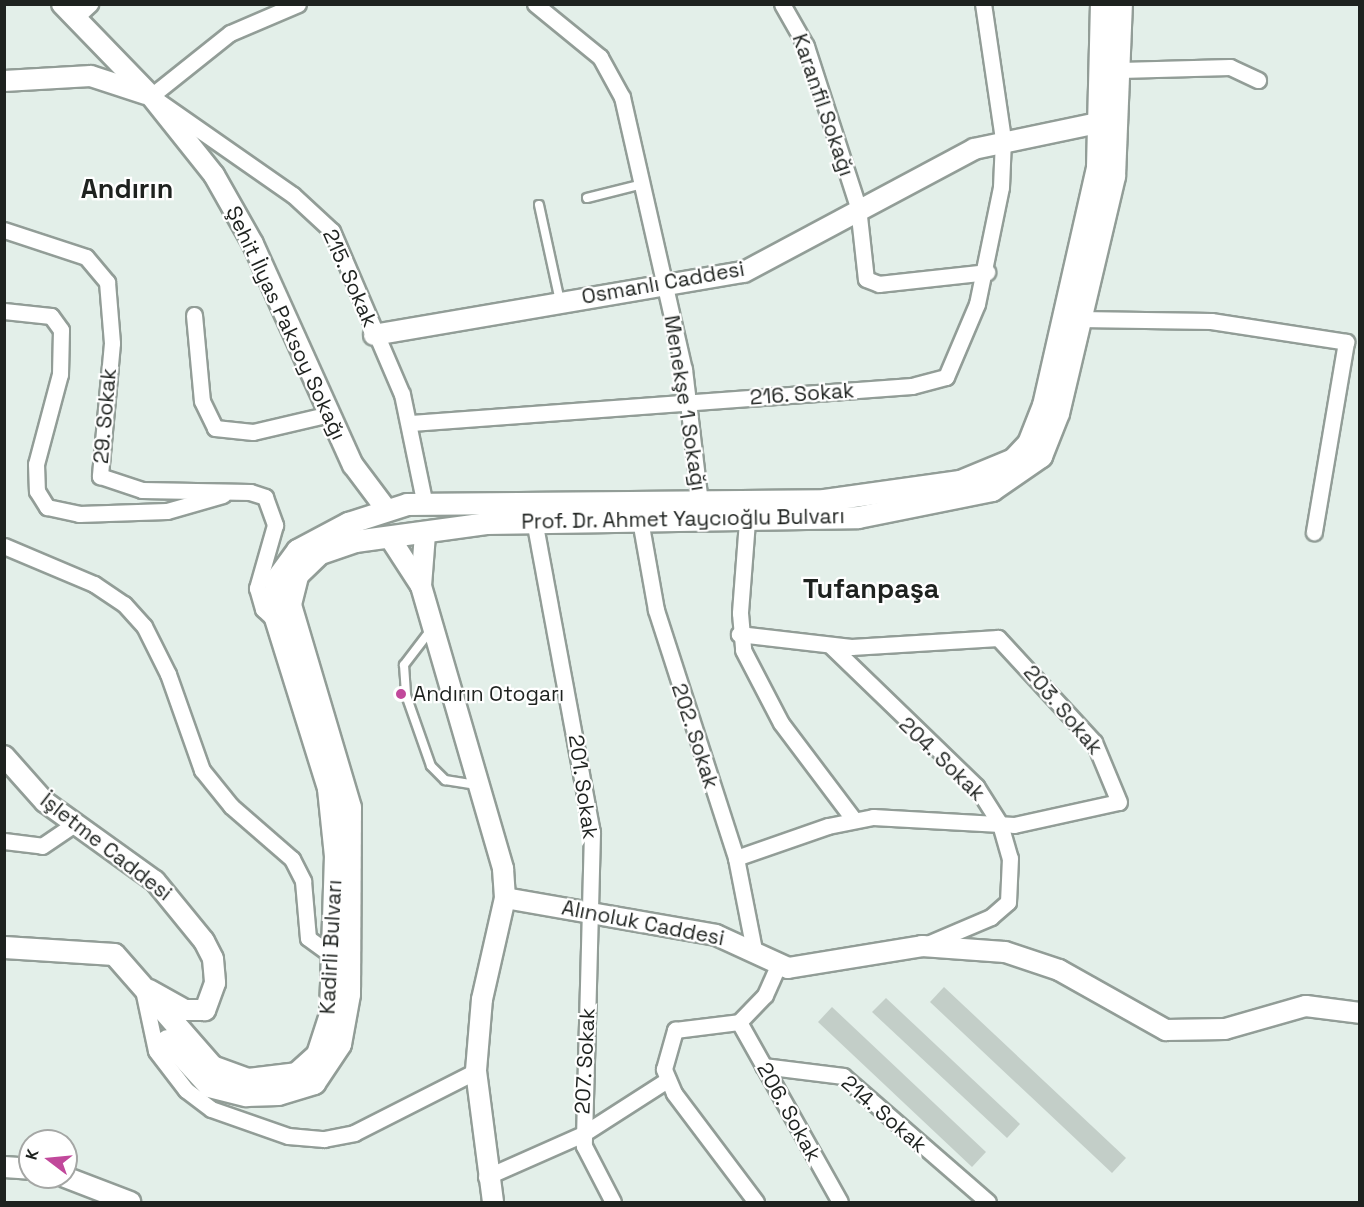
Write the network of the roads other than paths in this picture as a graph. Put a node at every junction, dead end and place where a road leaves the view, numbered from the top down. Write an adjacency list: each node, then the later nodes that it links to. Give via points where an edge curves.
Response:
1 (90, 4): 8 (street)
2 (298, 4): 12 (street, via 230,33)
3 (535, 4): 15 (street, Menekşe 1 Sokağı, via 609,68 628,117)
4 (782, 4): 18 (street, Karanfil Sokağı, via 806,46)
5 (983, 4): 14 (street, 216. Sokak)
6 (1101, 4): 13 (main road, Prof. Dr. Ahmet Yaycıoğlu Bulvarı)
7 (1121, 4): 9 (main road, Prof. Dr. Ahmet Yaycıoğlu Bulvarı)
8 (69, 11): 12 (street, Şehit İlyas Paksoy Sokağı)
9 (1120, 70): 10 (street, via 1230,67); 25 (main road, Prof. Dr. Ahmet Yaycıoğlu Bulvarı, via 1114,176)
10 (1258, 80)
11 (4, 81): 12 (street, via 91,76)
12 (151, 96): 26 (street, 215. Sokak, via 324,221); 28 (street, Şehit İlyas Paksoy Sokağı, via 195,148 239,216)
13 (1102, 122): 14 (street, Osmanlı Caddesi); 33 (main road, Prof. Dr. Ahmet Yaycıoğlu Bulvarı, via 1043,405 1021,451 987,473 930,487)
14 (1003, 139): 18 (street, Osmanlı Caddesi); 20 (street, 216. Sokak)
15 (644, 184): 16 (lane); 21 (street, Menekşe 1 Sokağı)
16 (587, 198)
17 (539, 206): 22 (lane)
18 (858, 207): 20 (street, Karanfil Sokağı, via 863,272 872,283); 21 (street, Osmanlı Caddesi, via 744,272)
19 (4, 230): 30 (street, 29. Sokak, via 86,257 107,282 112,343 100,476 142,490)
20 (987, 272): 27 (street, 216. Sokak, via 966,334 939,381)
21 (666, 283): 22 (street, Osmanlı Caddesi); 27 (street, Menekşe 1 Sokağı)
22 (560, 301): 26 (street, Osmanlı Caddesi)
23 (4, 311): 30 (street, via 51,316 61,330 60,374 36,464 37,491 47,507 79,514 167,511)
24 (194, 315): 28 (street, via 202,400 215,428 227,434 253,432)
25 (1079, 319): 36 (main road, Prof. Dr. Ahmet Yaycıoğlu Bulvarı, via 1047,447 1010,482 948,503 883,513); 37 (street, via 1211,321 1346,342)
26 (374, 335): 29 (street, 215. Sokak)
27 (690, 402): 29 (street, 216. Sokak); 33 (street, Menekşe 1 Sokağı)
28 (330, 414): 32 (street, Şehit İlyas Paksoy Sokağı, via 359,477)
29 (411, 423): 31 (street, 215. Sokak)
30 (229, 493): 42 (street, 29. Sokak, via 266,498 275,517 257,588 263,609)
31 (425, 505): 32 (main road, Kadirli Bulvarı); 33 (main road, Prof. Dr. Ahmet Yaycıoğlu Bulvarı); 38 (main road)
32 (386, 510): 39 (main road); 42 (main road, Kadirli Bulvarı, via 297,549 276,579)
33 (701, 510): 35 (main road, Prof. Dr. Ahmet Yaycıoğlu Bulvarı); 36 (main road, Prof. Dr. Ahmet Yaycıoğlu Bulvarı)
34 (534, 520): 35 (main road, Prof. Dr. Ahmet Yaycıoğlu Bulvarı); 38 (main road, Prof. Dr. Ahmet Yaycıoğlu Bulvarı); 54 (street, 201. Sokak, via 589,802)
35 (640, 520): 52 (street, 202. Sokak, via 662,630)
36 (747, 521): 44 (street)
37 (1314, 532)
38 (425, 534): 39 (main road, Kadirli Bulvarı); 41 (street)
39 (390, 538): 41 (street); 60 (main road, Kadirli Bulvarı, via 320,553 304,566 291,593 297,634 350,807 349,994 335,1056 321,1077 292,1090 261,1095 218,1091 190,1071 167,1040)
40 (4, 546): 58 (street, via 94,584 144,626 168,674 202,770 231,806 292,859 303,881 308,938)
41 (421, 586): 43 (street)
42 (275, 620): 58 (main road, Kadirli Bulvarı, via 331,800)
43 (433, 627): 47 (street); 47 (lane, via 404,666 406,695 431,766 445,780)
44 (739, 634): 45 (street, 203. Sokak); 48 (street, via 749,666 781,723)
45 (831, 646): 50 (street, 204. Sokak, via 976,786); 50 (street, 203. Sokak, via 906,645 990,635 1047,686 1105,758 1119,802 1051,819)
46 (4, 756): 49 (street, İşletme Caddesi, via 45,801)
47 (480, 786): 53 (street)
48 (854, 820): 50 (street, 203. Sokak, via 894,816); 52 (street, 203. Sokak)
49 (76, 823): 51 (street, via 42,846); 60 (street, İşletme Caddesi, via 167,892 188,915 213,959 214,995 201,1011 185,1010)
50 (1000, 824): 55 (street, 204. Sokak, via 1010,858 1008,902 991,917)
51 (4, 841)
52 (736, 858): 57 (street, 202. Sokak)
53 (505, 898): 54 (street, Alınoluk Caddesi); 64 (street, via 482,999)
54 (591, 913): 57 (street, Alınoluk Caddesi, via 717,935); 66 (street, 207. Sokak)
55 (922, 946): 59 (street, via 817,967); 61 (street, via 980,948 1045,964 1166,1030 1225,1029 1306,1006)
56 (4, 947): 60 (main road, via 114,954)
57 (754, 950): 59 (street, Alınoluk Caddesi)
58 (333, 956): 60 (main road, Kadirli Bulvarı, via 323,1041 304,1068 274,1078 240,1078 212,1066)
59 (778, 966): 62 (street, via 765,995)
60 (142, 985): 64 (street, via 156,1051 186,1089 211,1109 288,1136 324,1139 354,1133)
61 (1359, 1014)
62 (739, 1022): 63 (street, 206. Sokak); 65 (street, via 675,1030 665,1055)
63 (763, 1066): 73 (street, 206. Sokak); 74 (street, 214. Sokak, via 843,1076)
64 (477, 1071): 67 (street)
65 (667, 1080): 66 (street); 72 (street)
66 (583, 1134): 67 (street); 71 (street, 207. Sokak, via 588,1159)
67 (486, 1177): 70 (street)
68 (78, 1182): 69 (street)
69 (130, 1203)
70 (493, 1203)
71 (613, 1203)
72 (756, 1203)
73 (840, 1203)
74 (988, 1203)

